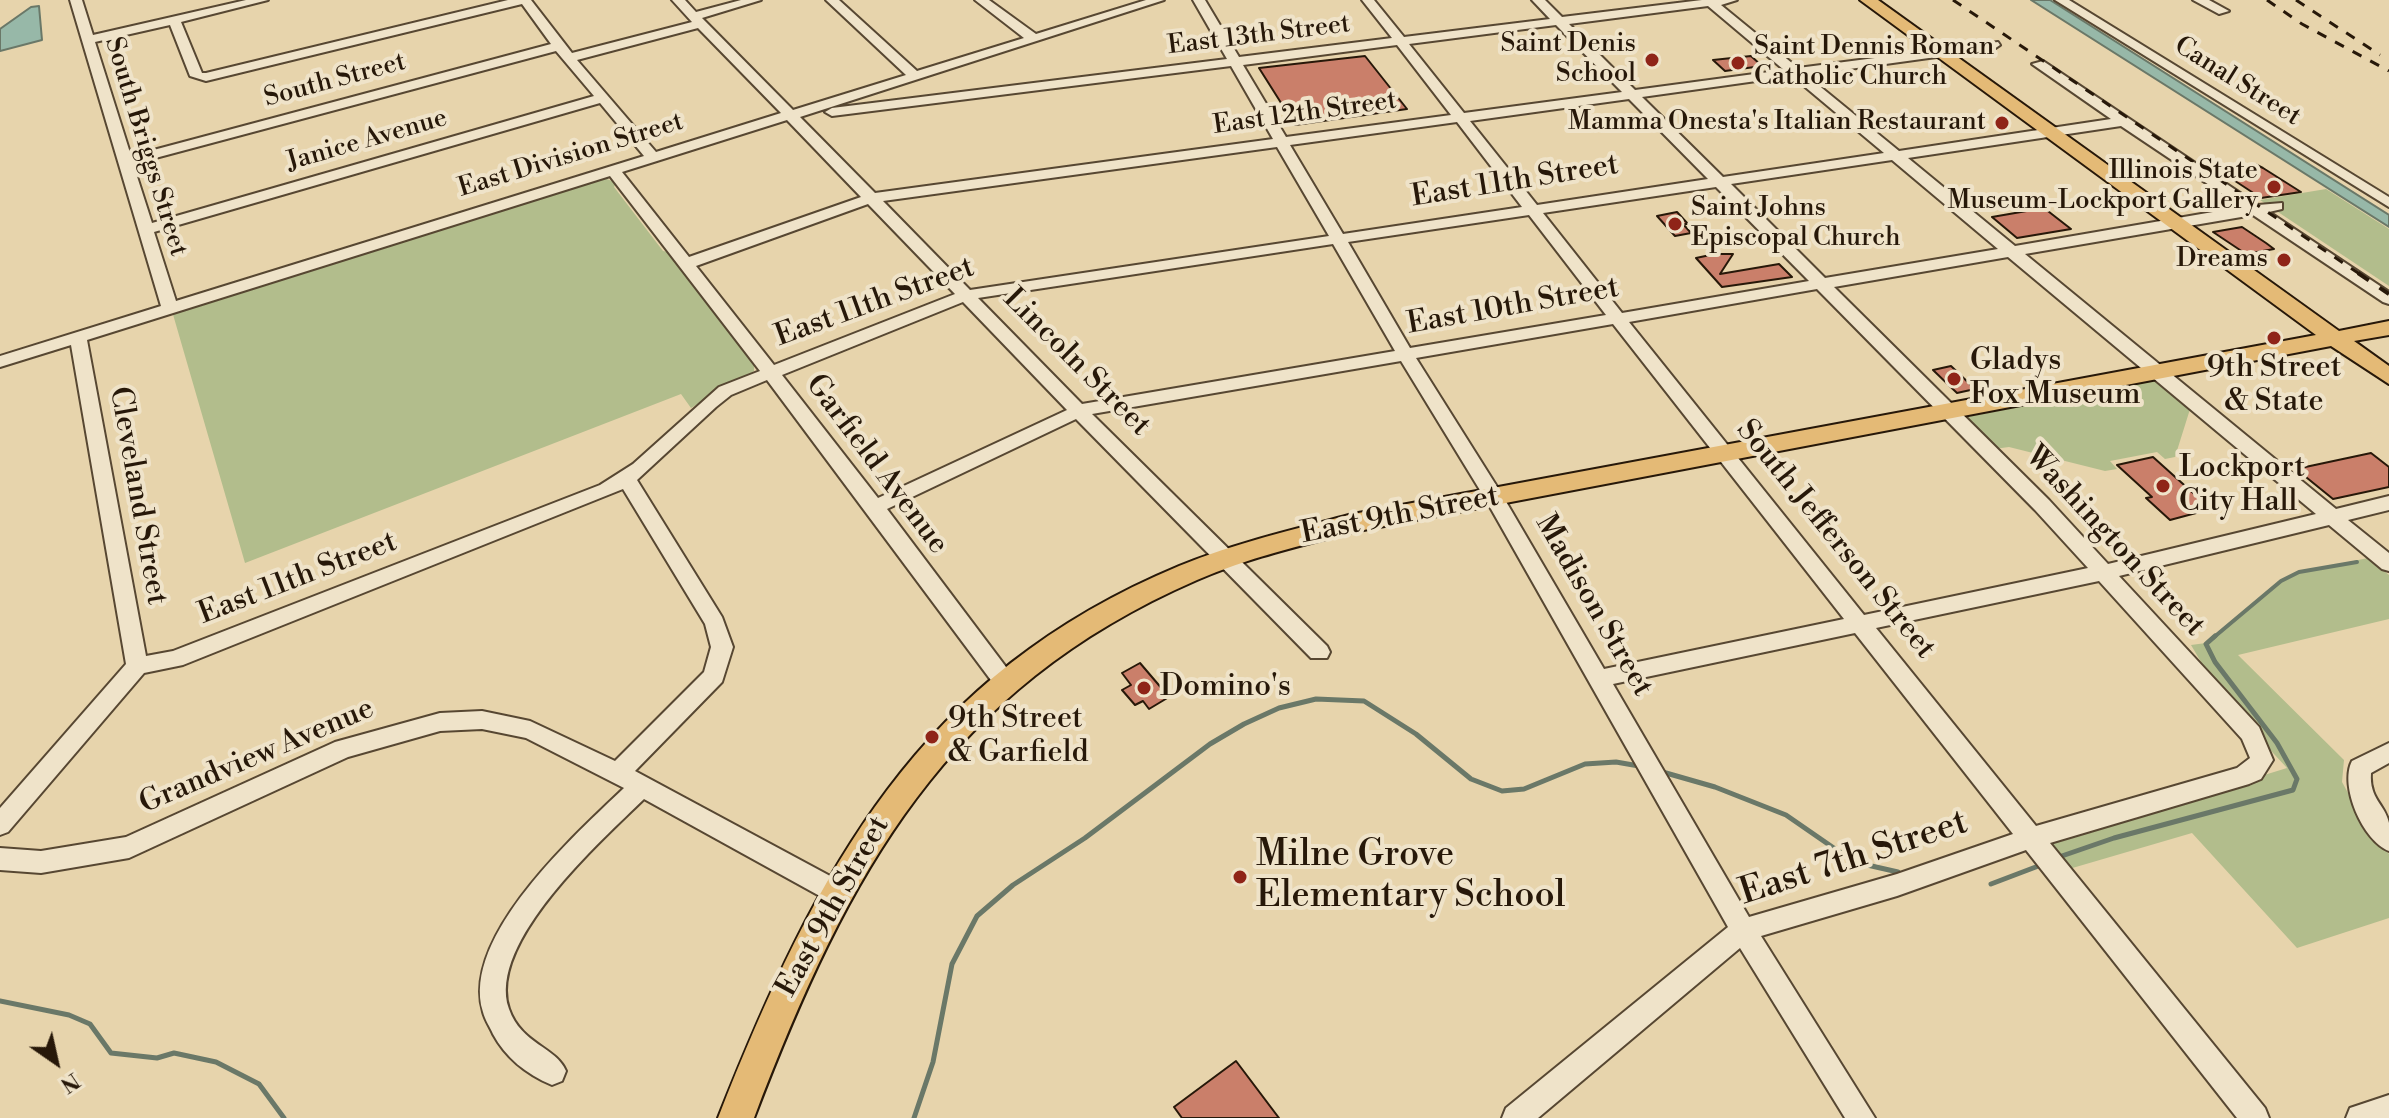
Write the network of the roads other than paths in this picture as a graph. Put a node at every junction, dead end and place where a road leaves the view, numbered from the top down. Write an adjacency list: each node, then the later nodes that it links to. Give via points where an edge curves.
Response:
1 (76, 0): 23 (street, South Briggs Street)
2 (262, 0): 19 (street)
3 (524, 0): 19 (street, via 206,77 197,76); 26 (street)
4 (678, 0): 20 (street, Lincoln Street)
5 (755, 0): 20 (street)
6 (832, 0): 32 (street)
7 (981, 0): 22 (street)
8 (1158, 0): 17 (street, East Division Street)
9 (1199, 0): 29 (street, Madison Street)
10 (1368, 0): 24 (street, South Jefferson Street)
11 (1538, 0): 21 (street, Washington Street)
12 (1731, 0): 16 (street, East 13th Street)
13 (1868, 0): 27 (main road)
14 (2061, 0): 46 (street, Canal Street)
15 (2199, 0): 18 (street)
16 (1710, 1): 21 (street, East 13th Street); 31 (street)
17 (1133, 3): 22 (street, East Division Street)
18 (2223, 11)
19 (174, 20): 23 (street)
20 (697, 20): 28 (street); 35 (street, Lincoln Street)
21 (1560, 22): 24 (street, East 13th Street); 33 (street, Washington Street)
22 (1034, 39): 32 (street, East Division Street)
23 (87, 40): 42 (street, South Briggs Street)
24 (1402, 42): 29 (street, East 13th Street); 36 (street, South Jefferson Street)
25 (1994, 45): 27 (street, East 12th Street)
26 (559, 46): 28 (street); 42 (street, South Street)
27 (1940, 52): 31 (street, East 12th Street); 38 (main road)
28 (569, 58): 34 (street)
29 (1238, 63): 35 (street, East 13th Street); 39 (street, Madison Street)
30 (2038, 64): 37 (street)
31 (1796, 72): 33 (street, East 12th Street); 40 (street)
32 (915, 76): 35 (street, East Division Street)
33 (1631, 94): 36 (street, East 12th Street); 44 (street, Washington Street)
34 (603, 98): 41 (street); 53 (street, Janice Avenue)
35 (792, 114): 41 (street, East Division Street); 47 (street, Lincoln Street)
36 (1460, 117): 39 (street, East 12th Street); 50 (street, South Jefferson Street)
37 (2124, 121): 38 (street, East 11th Street); 51 (street)
38 (2049, 131): 40 (street, East 11th Street); 52 (main road)
39 (1284, 142): 47 (street, East 12th Street); 54 (street, Madison Street)
40 (1897, 154): 44 (street, East 11th Street); 55 (street)
41 (653, 158): 43 (street, East Division Street)
42 (124, 162): 53 (street, South Briggs Street)
43 (614, 171): 56 (street, Garfield Avenue); 60 (street, East Division Street)
44 (1717, 181): 50 (street, East 11th Street); 57 (street, Washington Street)
45 (2389, 187): 46 (street)
46 (2369, 191): 48 (street, Canal Street)
47 (871, 198): 56 (street, East 12th Street); 58 (street, Lincoln Street)
48 (2389, 203)
49 (2277, 206): 51 (street, East 10th Street)
50 (1533, 209): 54 (street, East 11th Street); 61 (street, South Jefferson Street)
51 (2257, 210): 52 (street, East 10th Street); 59 (street)
52 (2179, 225): 55 (street, East 10th Street); 64 (main road)
53 (144, 230): 60 (street, South Briggs Street)
54 (1338, 239): 58 (street, East 11th Street); 65 (street, Madison Street)
55 (2015, 252): 57 (street, East 10th Street); 68 (street)
56 (686, 264): 67 (street, Garfield Avenue)
57 (1819, 284): 61 (street, East 10th Street); 71 (street, Washington Street)
58 (966, 295): 67 (street, East 11th Street); 70 (street, Lincoln Street)
59 (2389, 299)
60 (170, 308): 63 (street, East Division Street)
61 (1617, 317): 65 (street, East 10th Street); 72 (street, South Jefferson Street)
62 (2389, 328): 64 (main road, East 9th Street)
63 (78, 337): 66 (street, East Division Street); 83 (street, Cleveland Street)
64 (2337, 338): 68 (main road, East 9th Street); 69 (main road)
65 (1405, 354): 70 (street, East 10th Street); 74 (street, Madison Street)
66 (0, 362)
67 (771, 372): 73 (street, East 11th Street, via 711,401); 76 (street, Garfield Avenue)
68 (2162, 373): 71 (main road, East 9th Street); 77 (street)
69 (2389, 377)
70 (1081, 410): 76 (street, East 10th Street); 78 (street, Lincoln Street)
71 (1948, 411): 72 (main road, East 9th Street); 80 (street, Washington Street)
72 (1724, 454): 74 (main road, East 9th Street); 81 (street, South Jefferson Street)
73 (627, 480): 83 (street, East 11th Street, via 175,659); 88 (street, via 715,623 722,647 714,676)
74 (1494, 498): 78 (main road, East 9th Street, via 1298,535); 84 (street, Madison Street)
75 (2389, 503): 77 (street)
76 (875, 507): 85 (street, Garfield Avenue)
77 (2332, 515): 79 (street); 80 (street)
78 (1222, 558): 82 (street, Lincoln Street); 85 (main road, East 9th Street, via 1135,596 1073,631)
79 (2389, 564)
80 (2105, 572): 81 (street); 87 (street, Washington Street, via 2251,734)
81 (1859, 622): 84 (street); 91 (street, South Jefferson Street)
82 (1319, 652)
83 (137, 666): 90 (street)
84 (1597, 679): 95 (street, Madison Street)
85 (1004, 681): 94 (main road, East 9th Street, via 915,773)
86 (2389, 752): 92 (street, via 2360,768 2359,791)
87 (2262, 760): 91 (street, East 7th Street, via 2241,777)
88 (618, 773): 89 (street, Grandview Avenue); 93 (street, Grandview Avenue, via 530,730 482,720 440,722 343,749 129,847 41,862)
89 (641, 786): 94 (street, Grandview Avenue); 96 (street, via 534,897 508,933 493,972 496,1013 512,1042)
90 (0, 825)
91 (2034, 837): 95 (street, East 7th Street, via 1897,885); 101 (street, South Jefferson Street)
92 (2389, 840)
93 (0, 859)
94 (836, 892): 98 (main road, East 9th Street, via 778,1009)
95 (1743, 930): 99 (street, East 7th Street); 100 (street, Madison Street)
96 (552, 1071)
97 (2389, 1109): 102 (street)
98 (736, 1118)
99 (1516, 1118)
100 (1861, 1118)
101 (2255, 1118)
102 (2360, 1118)

